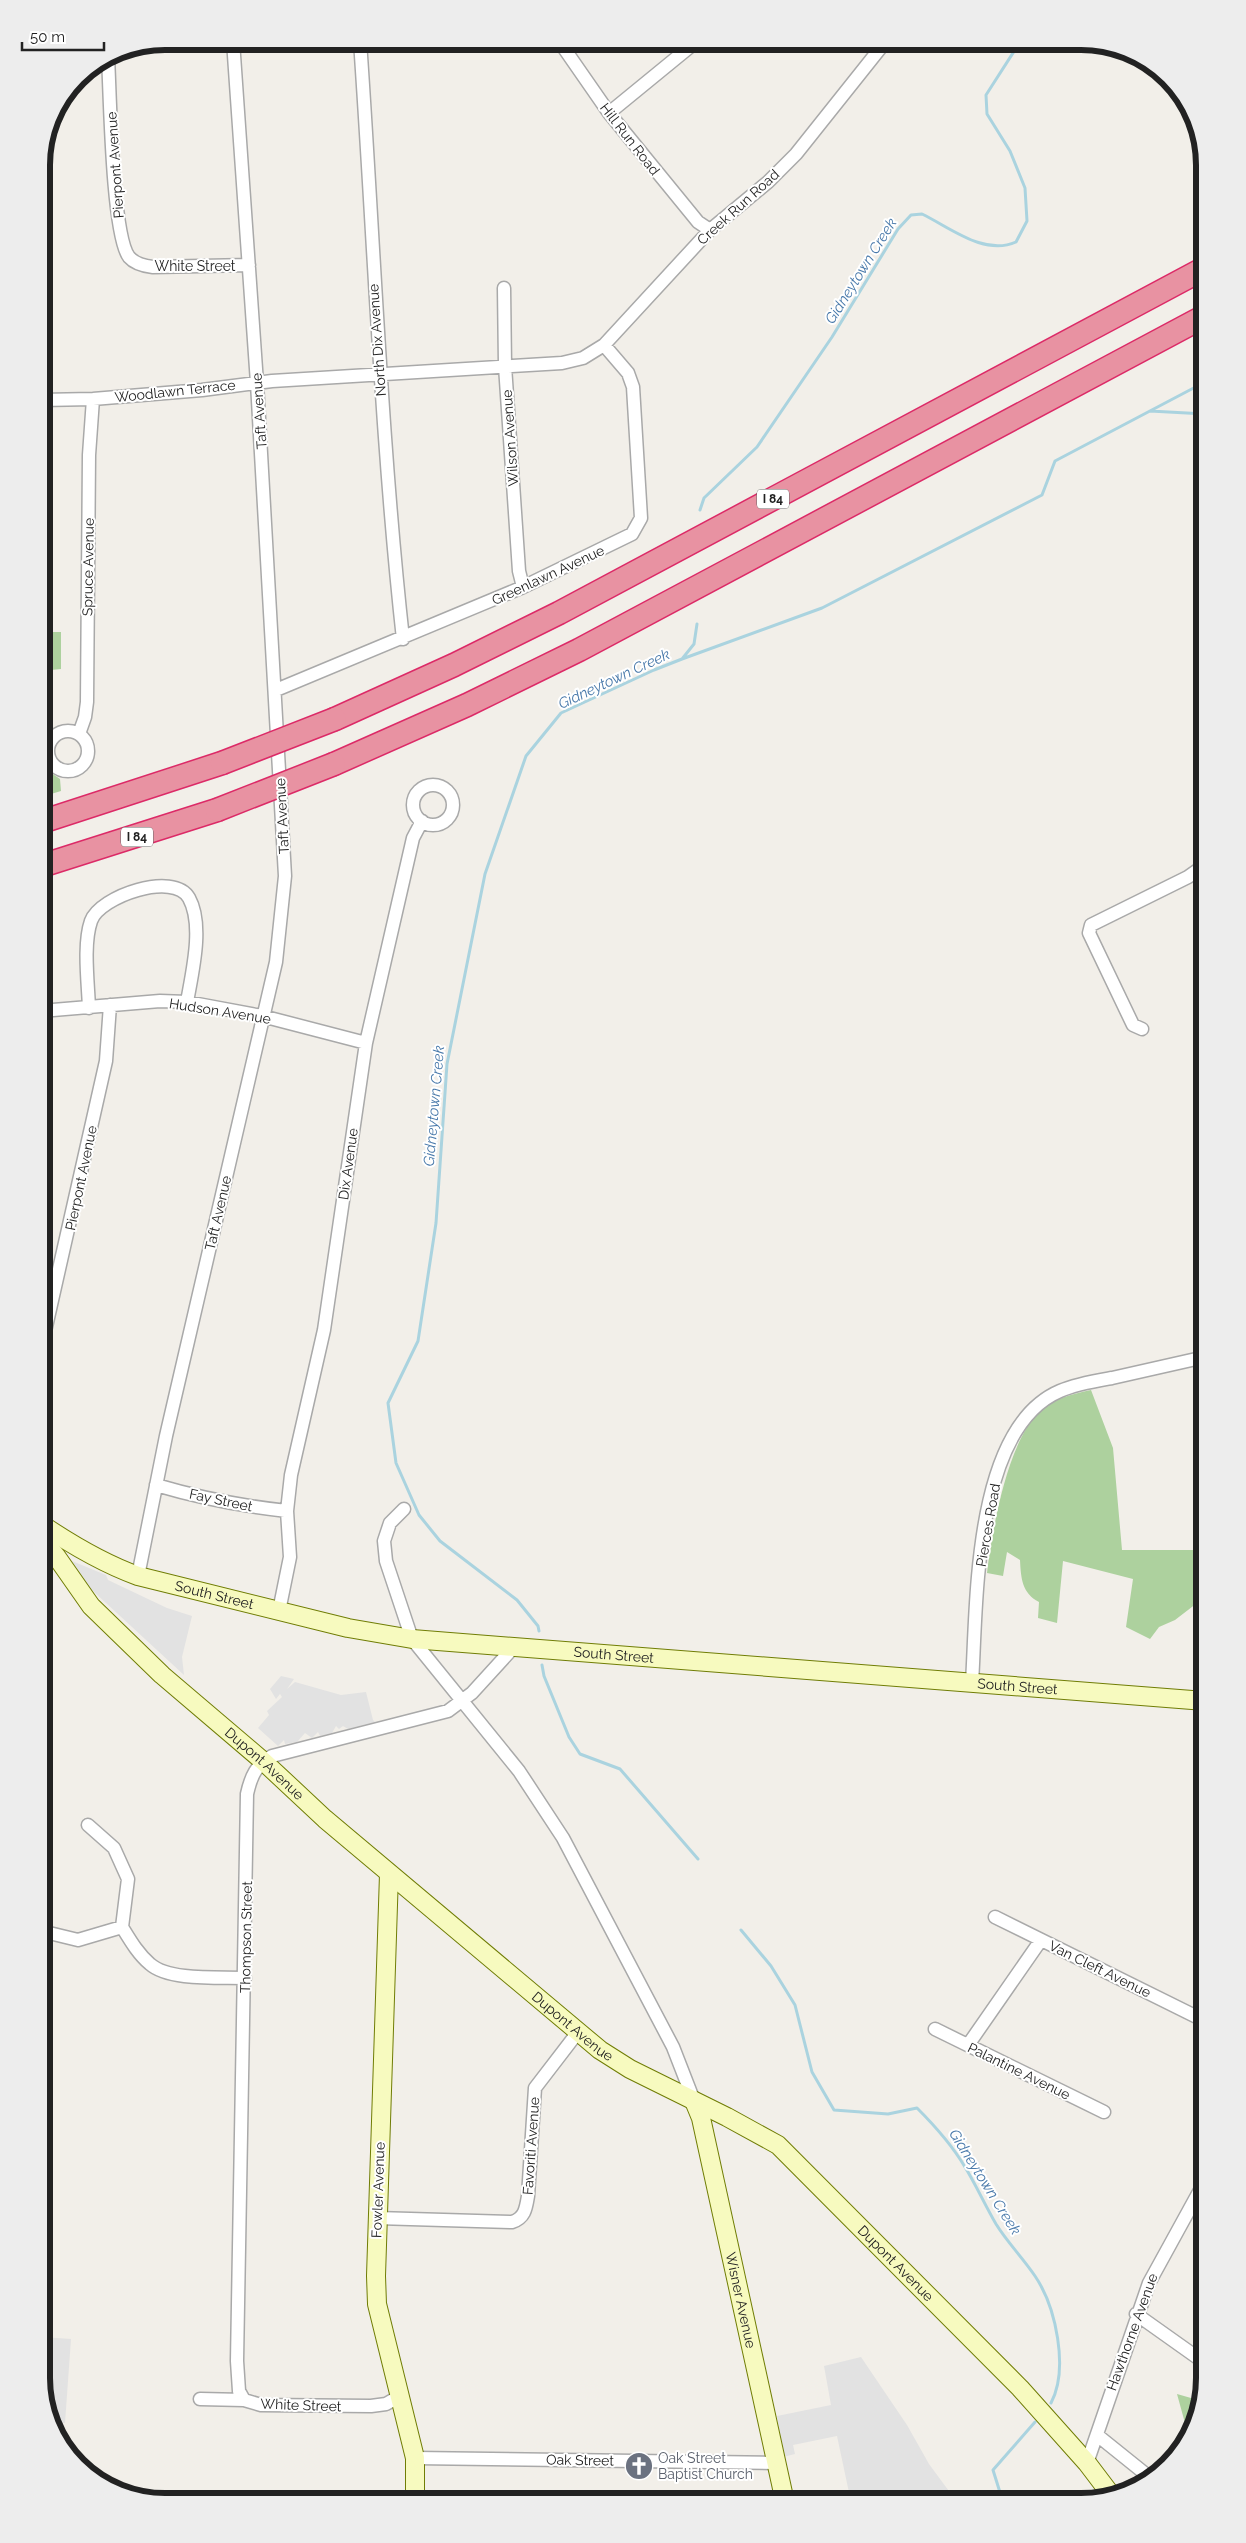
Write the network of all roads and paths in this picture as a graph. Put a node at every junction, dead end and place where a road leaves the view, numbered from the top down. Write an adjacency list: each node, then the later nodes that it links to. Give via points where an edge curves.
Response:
1 (234, 50): 10 (street, Taft Avenue)
2 (361, 50): 17 (street, North Dix Avenue)
3 (565, 50): 7 (street, Hill Run Road)
4 (686, 50): 7 (street)
5 (880, 50): 8 (street, Creek Run Road, via 796,154)
6 (108, 64): 9 (street, Pierpont Avenue, via 116,196 122,236 128,256)
7 (610, 113): 8 (street, Hill Run Road, via 698,222)
8 (710, 230): 14 (street, Creek Run Road)
9 (141, 265): 10 (street, White Street)
10 (249, 265): 18 (street, Taft Avenue)
11 (1196, 273): 25 (highway, I 84, bridge, via 566,609 454,665 335,719 222,763)
12 (504, 288): 16 (street, Wilson Avenue)
13 (1196, 321): 27 (highway, I 84, bridge, via 571,654 442,717 216,810)
14 (604, 345): 15 (street, Creek Run Road); 21 (street, Greenlawn Avenue, via 628,373 633,387 639,523 632,534 622,540)
15 (577, 360): 16 (street, Woodlawn Terrace)
16 (505, 366): 17 (street, Woodlawn Terrace); 21 (street, Wilson Avenue, via 519,570)
17 (379, 374): 18 (street, Woodlawn Terrace); 22 (street, North Dix Avenue)
18 (257, 383): 19 (street, Woodlawn Terrace); 23 (street, Taft Avenue)
19 (93, 399): 20 (street, Woodlawn Terrace); 24 (street, Spruce Avenue, via 87,702)
20 (50, 400)
21 (523, 587): 22 (street, Greenlawn Avenue)
22 (403, 639): 23 (street, Greenlawn Avenue)
23 (276, 690): 33 (street, Taft Avenue, via 285,876 276,962)
24 (79, 734)
25 (50, 820)
26 (422, 821): 35 (street, Dix Avenue, via 413,838)
27 (50, 864)
28 (1196, 871): 34 (street, via 1091,925 1089,932 1133,1025)
29 (187, 1002): 30 (street, Hudson Avenue); 31 (street, via 196,946 194,910 182,890 161,886 110,900 94,914 88,934); 33 (street, Hudson Avenue)
30 (110, 1005): 31 (street, Hudson Avenue); 36 (street, Pierpont Avenue, via 106,1061)
31 (88, 1008): 32 (street, Hudson Avenue)
32 (50, 1010)
33 (262, 1016): 35 (street, Hudson Avenue); 38 (street, Taft Avenue)
34 (1142, 1029)
35 (366, 1043): 40 (street, Dix Avenue, via 324,1330 291,1475)
36 (50, 1309)
37 (1196, 1359): 47 (street, Pierces Road, via 1065,1389 1035,1406 1025,1417 1010,1440 990,1495 981,1551)
38 (156, 1485): 40 (street, Fay Street, via 206,1500); 43 (street, Taft Avenue)
39 (404, 1510): 45 (street, via 390,1523 384,1541 386,1562)
40 (287, 1511): 44 (street, Dix Avenue, via 290,1557)
41 (50, 1530): 43 (street, South Street, via 106,1564)
42 (50, 1550): 50 (street, Dupont Avenue, via 91,1606 162,1675)
43 (138, 1576): 44 (street, South Street)
44 (279, 1610): 45 (street, South Street, via 348,1628)
45 (412, 1639): 46 (street, South Street); 49 (street)
46 (513, 1648): 47 (street, South Street); 49 (street)
47 (972, 1683): 48 (street, South Street)
48 (1196, 1700)
49 (464, 1701): 50 (street, via 448,1711); 62 (street, via 519,1771 563,1838 673,2047)
50 (263, 1761): 52 (street, Dupont Avenue); 57 (street, Thompson Street, via 251,1777 248,1794)
51 (88, 1825): 54 (street, via 114,1848 128,1879)
52 (389, 1874): 60 (street, Dupont Avenue); 65 (street, Fowler Avenue)
53 (995, 1916): 56 (street, Van Cleft Avenue)
54 (122, 1927): 55 (street, via 78,1940); 57 (street, via 141,1956 161,1972)
55 (50, 1933)
56 (1041, 1940): 58 (street, Van Cleft Avenue); 61 (street)
57 (245, 1978): 70 (street, Thompson Street, via 236,2361 239,2391)
58 (1196, 2017)
59 (935, 2030): 61 (street, Palantine Avenue)
60 (578, 2032): 62 (street, Dupont Avenue, via 630,2069); 65 (street, Favoriti Avenue, via 535,2088 528,2196 519,2220)
61 (968, 2045): 63 (street, Palantine Avenue)
62 (694, 2101): 73 (street, Wisner Avenue, via 701,2118); 74 (street, Dupont Avenue, via 778,2145 1020,2388)
63 (1104, 2112)
64 (1196, 2207): 66 (street, Hawthorne Avenue, via 1159,2262)
65 (377, 2218): 68 (street, Fowler Avenue, via 377,2304)
66 (1136, 2314): 67 (street); 71 (street, Hawthorne Avenue)
67 (1196, 2357)
68 (400, 2396): 70 (street, White Street, via 386,2404 371,2406 261,2405); 72 (street, Fowler Avenue)
69 (200, 2399): 70 (street, White Street)
70 (244, 2400)
71 (1096, 2435): 74 (street, Hawthorne Avenue); 75 (street)
72 (415, 2458): 73 (street, Oak Street); 77 (street, Fowler Avenue)
73 (776, 2463): 78 (street, Wisner Avenue)
74 (1087, 2463): 76 (street, Dupont Avenue)
75 (1145, 2474)
76 (1107, 2490)
77 (415, 2493)
78 (782, 2493)

